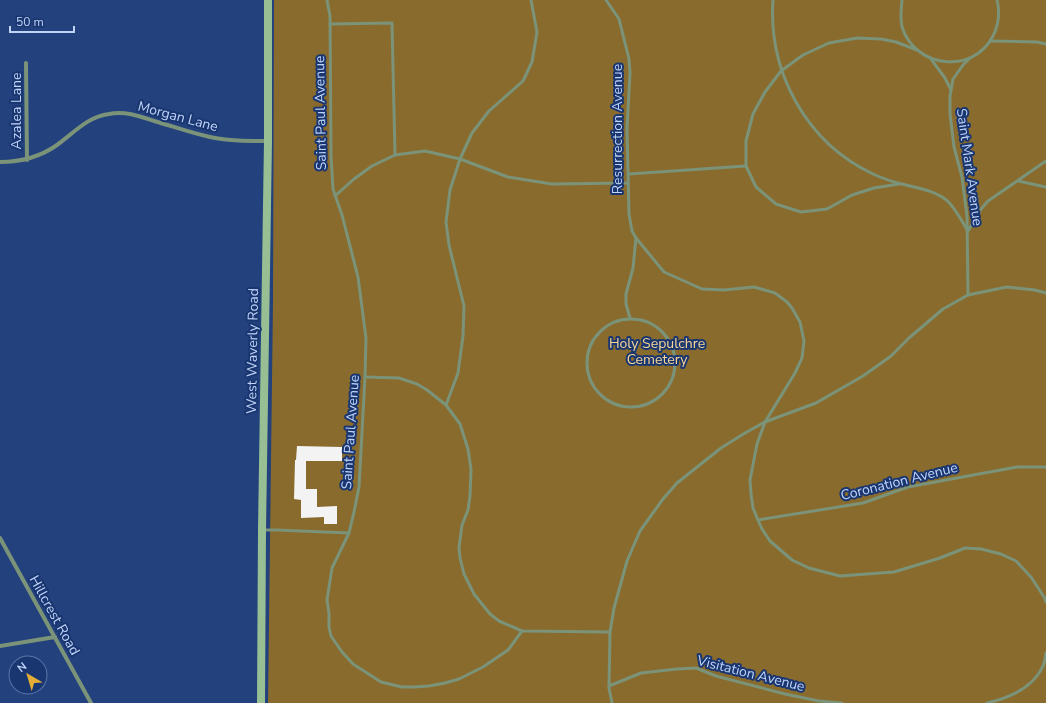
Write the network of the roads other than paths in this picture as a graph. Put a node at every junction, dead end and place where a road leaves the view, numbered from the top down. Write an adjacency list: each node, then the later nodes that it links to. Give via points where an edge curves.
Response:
1 (268, 0): 17 (street, West Waverly Road)
2 (327, 0): 8 (lane, Saint Paul Avenue)
3 (530, 0): 19 (lane, via 538,32 532,62 523,81 489,111 472,133)
4 (606, 0): 24 (lane, Resurrection Avenue, via 619,19 629,59)
5 (773, 0): 15 (lane, via 774,43)
6 (902, 0): 11 (lane, Saint Mark Avenue, via 902,27 908,40)
7 (998, 1): 9 (lane, Saint Mark Avenue, via 998,22)
8 (330, 24): 18 (lane, via 392,23); 29 (lane, Saint Paul Avenue, via 331,156)
9 (990, 41): 10 (lane); 12 (lane, Saint Mark Avenue)
10 (1046, 44)
11 (918, 50): 13 (lane, Saint Mark Avenue); 15 (lane, via 881,39 857,38 829,44 803,55)
12 (968, 58): 13 (lane, Saint Mark Avenue, via 956,62); 16 (lane, Saint Mark Avenue, via 953,79)
13 (932, 59): 16 (lane, Saint Mark Avenue)
14 (26, 63): 20 (street, Azalea Lane)
15 (781, 71): 23 (lane, via 753,114 746,141); 27 (lane, via 792,97 808,121 827,142 849,160 874,174)
16 (951, 90): 30 (lane, Saint Mark Avenue, via 950,114 954,147 962,177)
17 (268, 140): 20 (street, Morgan Lane, via 209,137 132,114 110,113 85,122 48,151); 40 (street, West Waverly Road)
18 (395, 155): 19 (lane, via 425,151); 29 (lane, via 372,166)
19 (460, 159): 26 (lane, via 508,177 552,184); 36 (lane, via 450,190 446,222 464,306 463,336 458,373)
20 (27, 160): 22 (street, Morgan Lane)
21 (1046, 161): 25 (lane)
22 (0, 162)
23 (746, 166): 24 (lane); 27 (lane, via 756,187 776,204 801,212 827,210 852,195)
24 (629, 174): 26 (lane, Resurrection Avenue)
25 (1018, 181): 28 (lane); 30 (lane, via 988,201)
26 (628, 183): 31 (lane, Resurrection Avenue, via 629,214)
27 (900, 184): 30 (lane, via 932,192 946,199)
28 (1046, 187)
29 (335, 196): 35 (lane, Saint Paul Avenue, via 358,277 366,338)
30 (968, 231): 33 (lane, Saint Mark Avenue)
31 (636, 238): 34 (lane, via 633,268 626,294); 37 (lane, via 664,272 684,281 702,289 754,287 775,293 792,308 800,322 804,341 802,358)
32 (1046, 293): 33 (lane, via 1007,287)
33 (968, 295): 37 (lane, via 943,309 891,356 863,376 816,403)
34 (630, 318): 34 (lane, via 616,321 594,338 588,350 586,364 595,390 618,406 632,408 647,405 660,396 670,384 675,370 675,354 669,340 659,328 645,321)
35 (365, 377): 36 (lane, via 399,378 417,384); 41 (lane, Saint Paul Avenue, via 359,487)
36 (446, 405): 44 (lane, via 460,424 471,469 468,510 462,525 459,547 464,574 478,600 490,614)
37 (765, 422): 39 (lane, via 757,444 750,480); 45 (lane, via 708,457 677,483 663,499 640,531 626,561)
38 (1046, 467): 39 (lane, Coronation Avenue, via 1017,467 908,487 863,503)
39 (758, 520): 43 (lane, via 770,541 792,560 809,568 840,576 894,572 965,548 1001,554 1016,562 1031,577)
40 (262, 530): 41 (lane); 51 (street, West Waverly Road)
41 (349, 533): 44 (lane, Saint Paul Avenue, via 332,568 327,600 329,627 331,636 353,664 381,682 414,687 460,679 508,650)
42 (0, 538): 46 (street, Hillcrest Road)
43 (1046, 602)
44 (522, 631): 45 (lane)
45 (610, 632): 49 (lane)
46 (55, 637): 47 (street); 50 (street, Hillcrest Road)
47 (0, 646)
48 (1046, 653): 54 (lane, via 1043,665 1025,687)
49 (610, 686): 52 (lane); 53 (lane, Visitation Avenue, via 641,673 696,668 716,676 785,694)
50 (91, 703)
51 (261, 703)
52 (612, 703)
53 (842, 703)
54 (987, 703)

